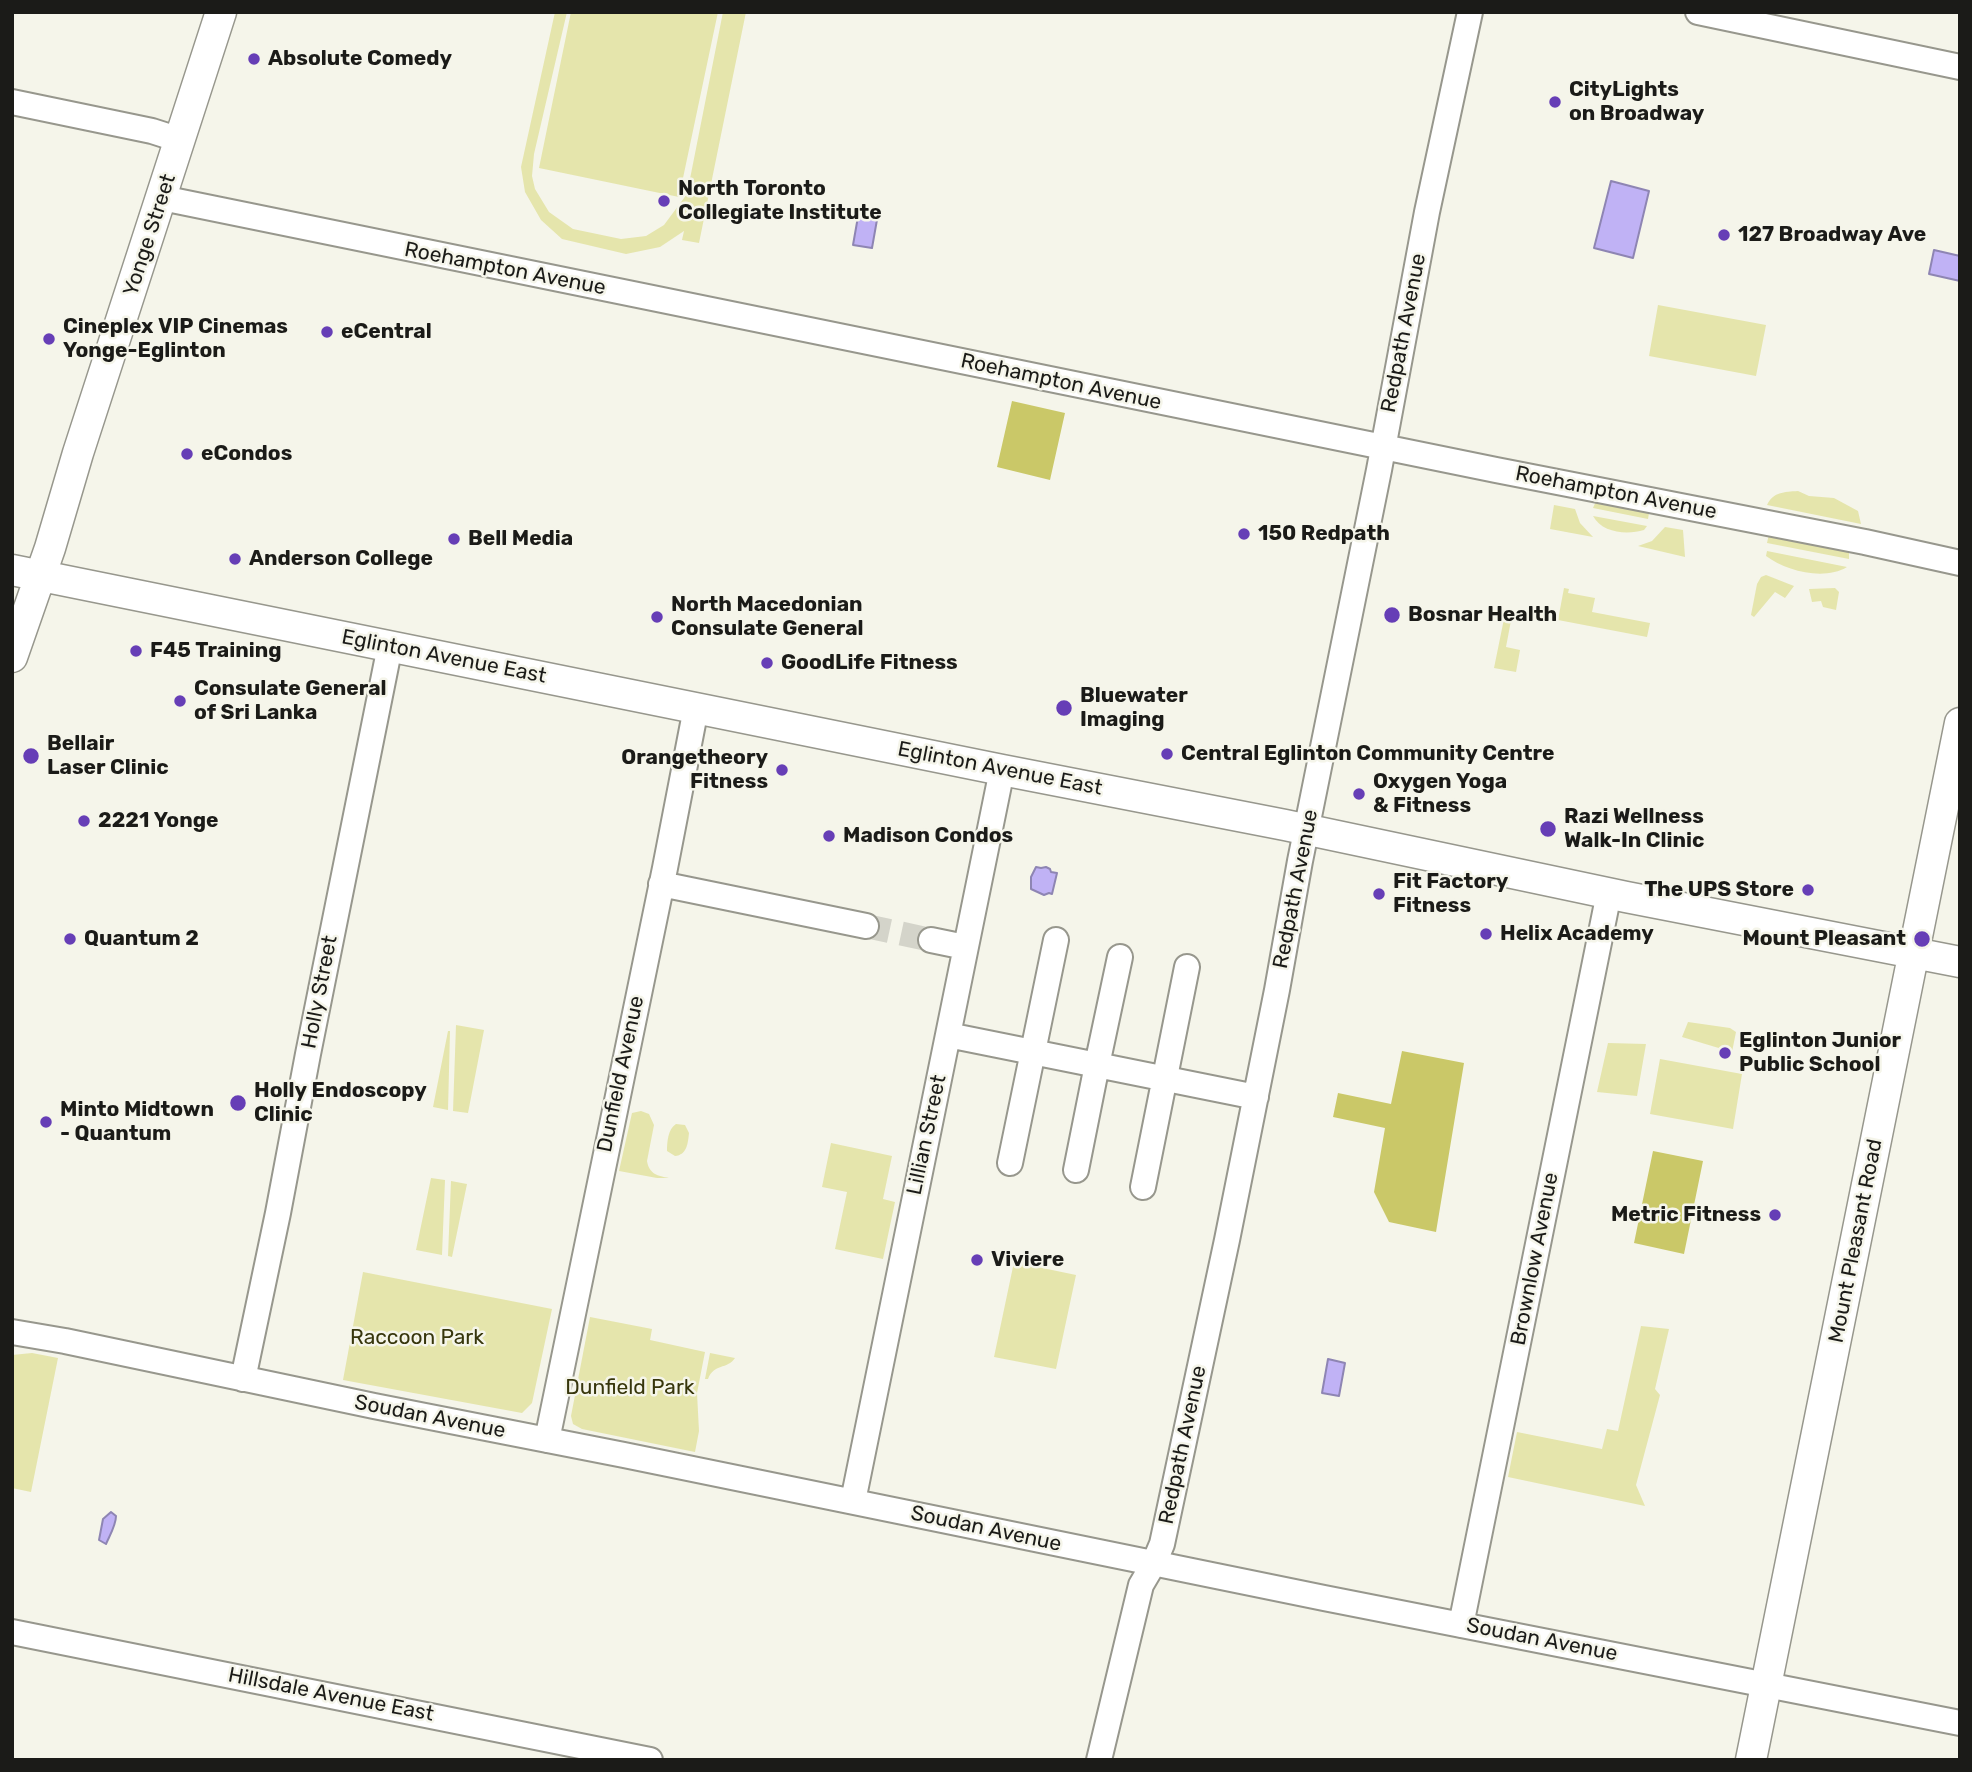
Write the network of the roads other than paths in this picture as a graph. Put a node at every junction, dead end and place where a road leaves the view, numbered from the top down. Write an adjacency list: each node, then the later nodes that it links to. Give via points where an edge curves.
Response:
1 (221, 12): 6 (main road, Yonge Street)
2 (1470, 12): 8 (street, Redpath Avenue)
3 (1698, 12): 4 (street)
4 (1960, 67)
5 (12, 102): 6 (street)
6 (180, 140): 7 (main road, Yonge Street)
7 (162, 198): 8 (street, Roehampton Avenue); 10 (main road, Yonge Street, via 50,548)
8 (1383, 446): 9 (street, Roehampton Avenue); 16 (street, Redpath Avenue)
9 (1960, 564)
10 (26, 574): 11 (main road, Eglinton Avenue East); 12 (main road, Yonge Street)
11 (390, 646): 13 (main road, Eglinton Avenue East); 36 (street, Holly Street)
12 (12, 657)
13 (696, 708): 15 (main road, Eglinton Avenue East); 17 (street, Dunfield Avenue)
14 (1960, 723): 23 (main road, Mount Pleasant Road)
15 (1002, 770): 16 (main road, Eglinton Avenue East); 22 (street, Lillian Street)
16 (1307, 830): 18 (main road, Eglinton Avenue East); 31 (street, Redpath Avenue)
17 (662, 884): 19 (street); 37 (street, Dunfield Avenue)
18 (1609, 893): 23 (main road, Eglinton Avenue East); 40 (street, Brownlow Avenue)
19 (866, 926)
20 (932, 940): 22 (street)
21 (1056, 940): 28 (street)
22 (965, 947): 27 (street, Lillian Street)
23 (1914, 954): 25 (main road, Eglinton Avenue East); 42 (main road, Mount Pleasant Road)
24 (1120, 957): 29 (street)
25 (1960, 962)
26 (1186, 967): 30 (street)
27 (948, 1035): 28 (street); 38 (street, Lillian Street)
28 (1033, 1052): 29 (street); 32 (street)
29 (1097, 1065): 30 (street); 33 (street)
30 (1164, 1079): 31 (street); 34 (street)
31 (1255, 1097): 39 (street, Redpath Avenue, via 1162,1544)
32 (1010, 1163)
33 (1076, 1170)
34 (1143, 1187)
35 (12, 1332): 36 (street, Soudan Avenue)
36 (243, 1379): 37 (street, Soudan Avenue)
37 (547, 1440): 38 (street, Soudan Avenue)
38 (853, 1501): 39 (street, Soudan Avenue)
39 (1154, 1563): 40 (street, Soudan Avenue); 45 (street, Redpath Avenue, via 1140,1585)
40 (1461, 1625): 42 (street, Soudan Avenue)
41 (12, 1632): 44 (street, Hillsdale Avenue East)
42 (1765, 1683): 43 (street, Soudan Avenue); 46 (main road, Mount Pleasant Road)
43 (1960, 1723)
44 (650, 1760)
45 (1099, 1760)
46 (1751, 1760)

